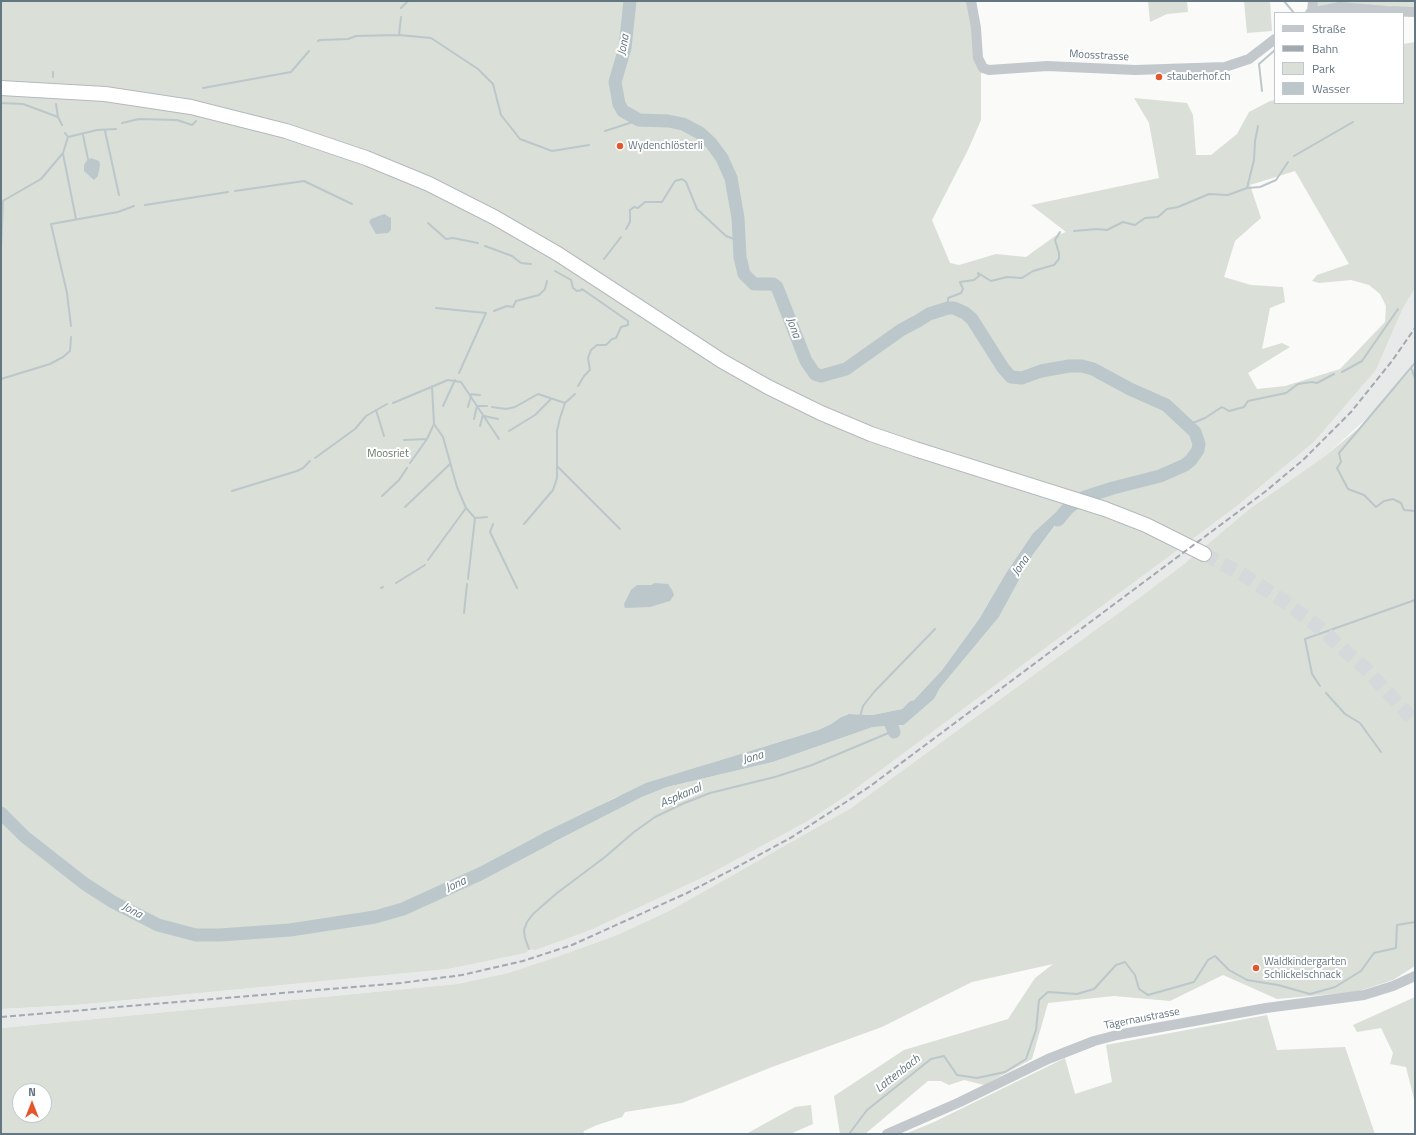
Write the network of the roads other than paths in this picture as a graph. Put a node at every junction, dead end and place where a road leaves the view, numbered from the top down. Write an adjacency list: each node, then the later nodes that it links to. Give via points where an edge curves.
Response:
1 (971, 1): 5 (street, Moosstrasse, via 978,58 983,68 989,70 1047,66 1135,70 1225,67 1249,59)
2 (1313, 1): 3 (street)
3 (1311, 12): 4 (street, via 1340,7)
4 (1415, 12)
5 (1274, 41)
6 (1, 88): 7 (highway, via 105,94 191,107 286,131 366,158 429,184 494,217 558,254 711,354 802,405 886,439 1115,513)
7 (1204, 554)
8 (1415, 976): 9 (street, Tägernaustrasse, via 1364,995 1266,1008 1094,1041 1048,1059)
9 (887, 1134)

